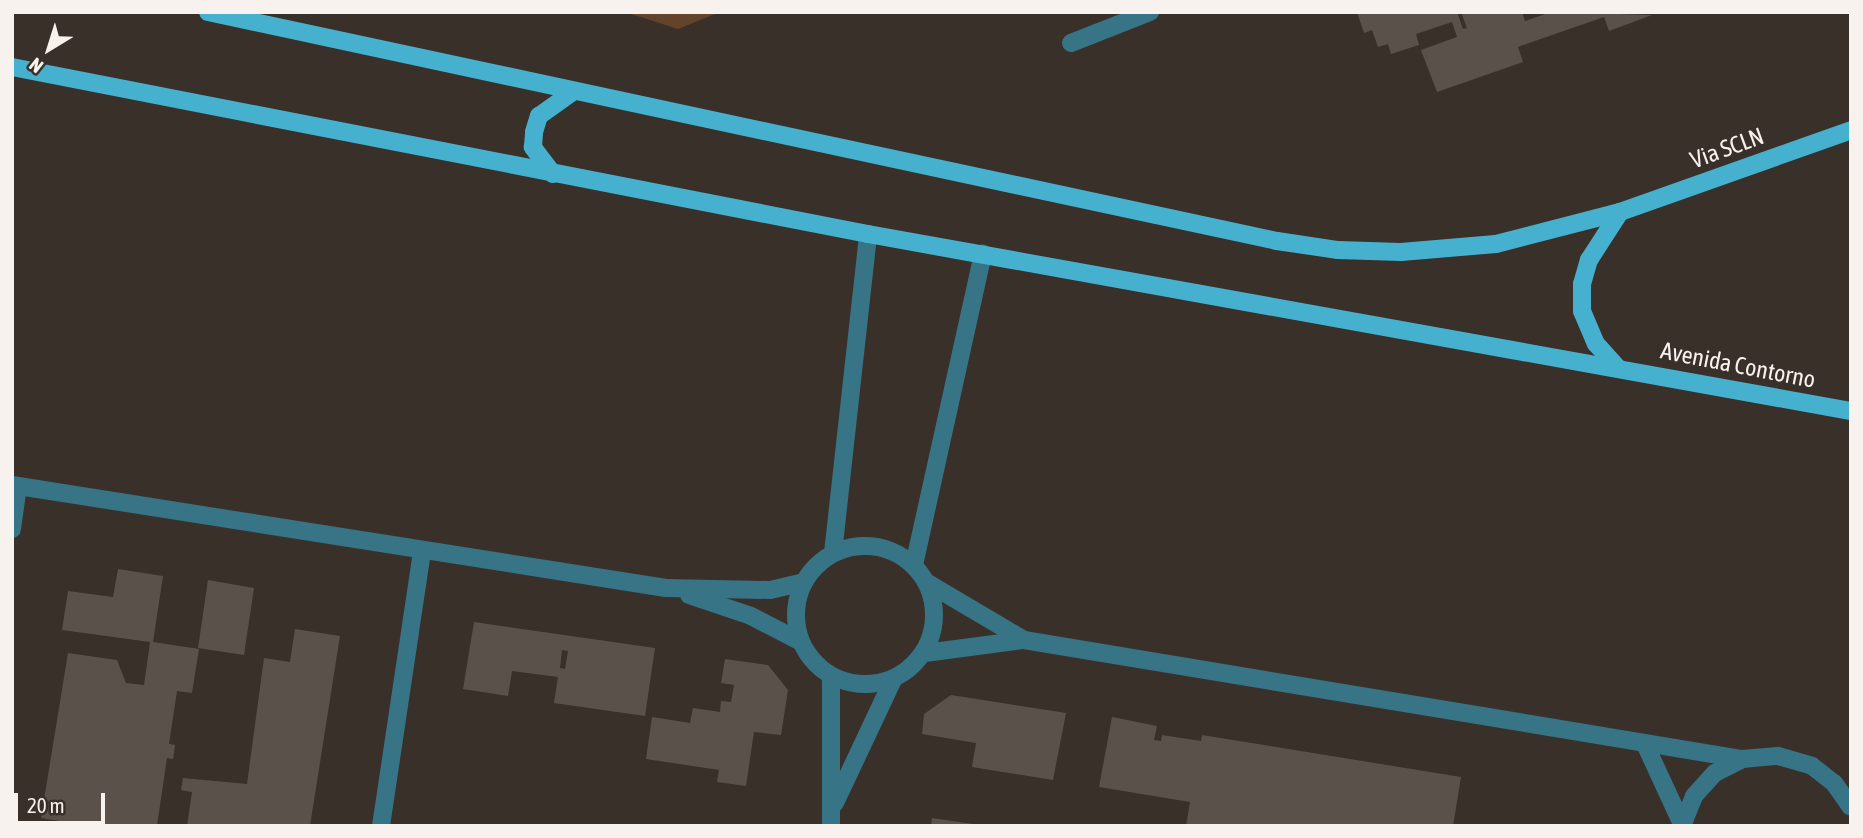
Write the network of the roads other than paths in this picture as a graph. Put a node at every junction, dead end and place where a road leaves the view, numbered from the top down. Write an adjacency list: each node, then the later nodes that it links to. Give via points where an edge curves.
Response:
1 (208, 12): 5 (main road, Via SCLN)
2 (1150, 12): 3 (street)
3 (1071, 43)
4 (12, 67): 7 (main road, Avenida Contorno)
5 (574, 91): 7 (main road, via 539,116 534,132 533,148); 8 (main road, Via SCLN, via 1338,250 1401,252 1496,244)
6 (1851, 130): 8 (main road, Via SCLN)
7 (553, 174): 9 (main road, Avenida Contorno)
8 (1620, 212): 11 (main road, via 1589,260 1582,284 1582,312 1597,344)
9 (868, 234): 10 (main road, Avenida Contorno); 16 (street)
10 (983, 254): 11 (main road, Avenida Contorno); 17 (street)
11 (1617, 368): 12 (main road, Avenida Contorno)
12 (1851, 411)
13 (15, 485): 14 (street); 15 (street)
14 (12, 529)
15 (422, 552): 20 (street); 31 (street)
16 (833, 553): 17 (street, via 861,545 880,548); 18 (street)
17 (914, 565): 19 (street)
18 (804, 582): 20 (street, via 770,590); 22 (street, via 796,611)
19 (926, 582): 21 (street); 23 (street, via 936,618)
20 (666, 588): 22 (street, via 751,616)
21 (1024, 640): 23 (street); 26 (street)
22 (801, 642): 24 (street)
23 (925, 653): 25 (street)
24 (831, 676): 25 (street, via 851,684); 28 (street)
25 (892, 680): 28 (street)
26 (1645, 744): 27 (street); 30 (street)
27 (1742, 759): 29 (street, via 1778,756 1812,766 1834,783); 30 (street, via 1715,773 1694,796)
28 (834, 806): 32 (street)
29 (1851, 807)
30 (1682, 825)
31 (381, 826)
32 (831, 826)

